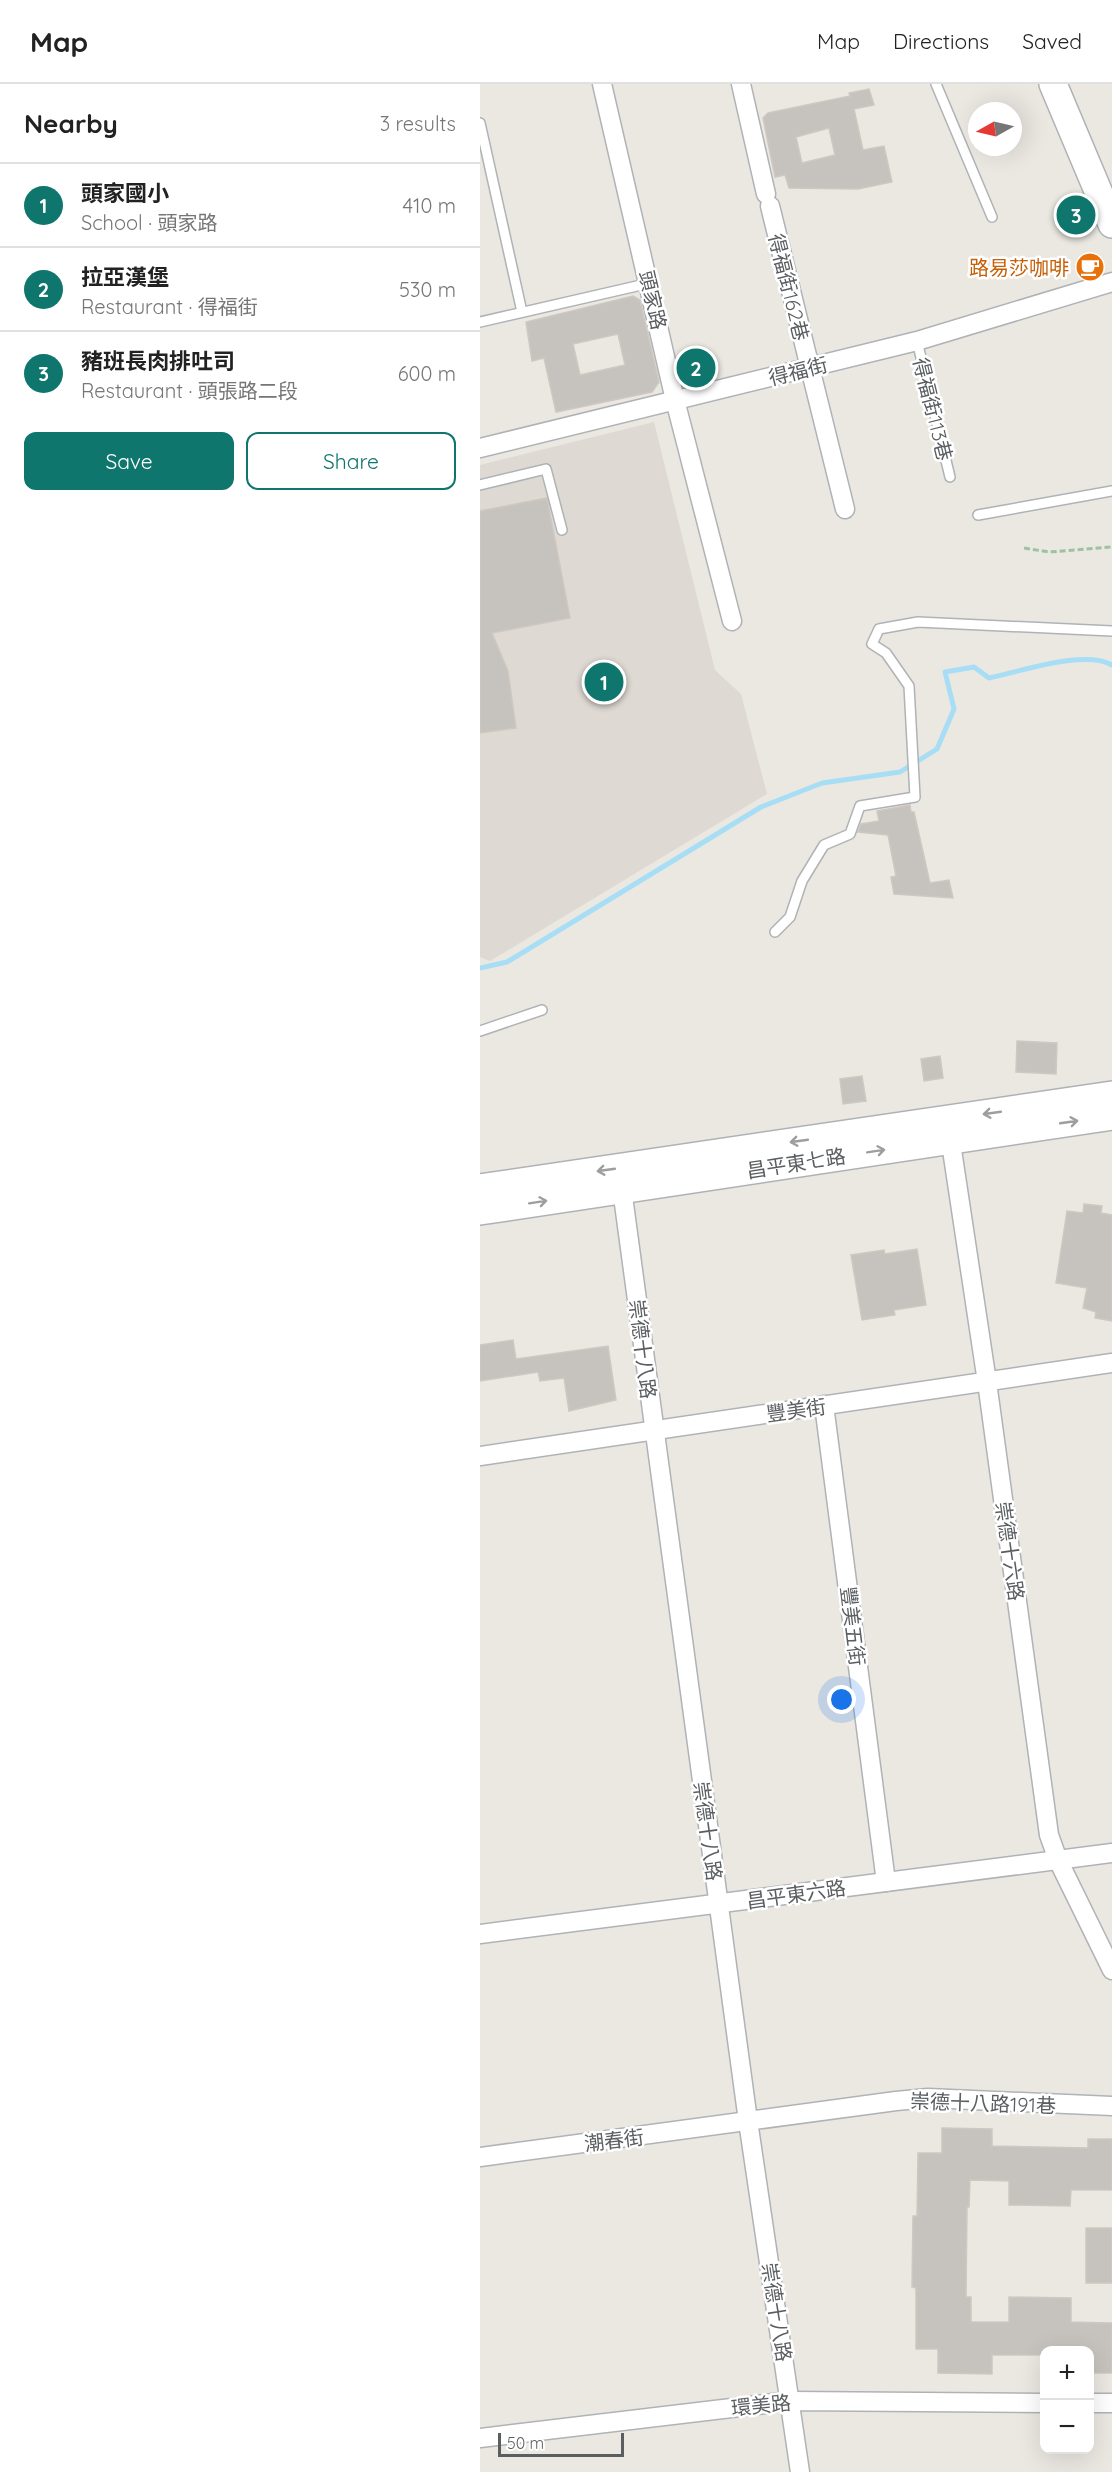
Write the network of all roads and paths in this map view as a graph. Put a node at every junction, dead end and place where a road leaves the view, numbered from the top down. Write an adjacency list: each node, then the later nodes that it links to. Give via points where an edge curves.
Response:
1 (602, 84): 9 (street, 頭家路)
2 (741, 84): 13 (street, 得福街162巷)
3 (936, 84): 6 (lane)
4 (1053, 84): 7 (street)
5 (480, 123): 10 (lane)
6 (992, 217)
7 (1112, 224)
8 (1112, 282): 12 (street, 得福街)
9 (650, 283): 10 (lane); 14 (street, 頭家路)
10 (522, 312): 11 (lane)
11 (480, 322)
12 (917, 341): 13 (street, 得福街); 16 (lane, 得福街113巷)
13 (809, 368): 14 (street, 得福街); 19 (street, 得福街162巷)
14 (675, 400): 15 (street, 得福街); 24 (street, 頭家路)
15 (480, 448)
16 (950, 477)
17 (480, 485): 21 (lane, via 546,469)
18 (1112, 491): 20 (lane)
19 (845, 508)
20 (978, 515)
21 (562, 531)
22 (1112, 547): 23 (path, via 1048,552)
23 (1024, 548)
24 (732, 621)
25 (1112, 631): 26 (lane, via 918,622 879,629 872,644 886,653 909,686 915,797 860,806 850,834 824,845 802,881 790,917)
26 (776, 932)
27 (542, 1010): 28 (lane)
28 (480, 1031)
29 (1112, 1095): 31 (street, 昌平東七路, one-way to 31)
30 (1112, 1116): 31 (street, 昌平東七路, one-way to 30)
31 (949, 1129): 32 (street, 昌平東七路, one-way to 32); 33 (street, 昌平東七路, one-way to 31, via 768,1168); 36 (street, 崇德十六路)
32 (480, 1188)
33 (622, 1189): 34 (street, 昌平東七路, one-way to 33); 38 (street, 崇德十八路)
34 (480, 1211)
35 (1112, 1363): 36 (street, 豐美街)
36 (987, 1382): 37 (street, 豐美街); 41 (street, 崇德十六路, via 1049,1835)
37 (825, 1405): 38 (street, 豐美街); 42 (street, 豐美五街)
38 (654, 1431): 39 (street, 豐美街); 43 (street, 崇德十八路)
39 (480, 1456)
40 (1112, 1853): 41 (street, 昌平東六路)
41 (1058, 1860): 42 (street, 昌平東六路); 45 (street, 崇德十六路)
42 (886, 1882): 43 (street, 昌平東六路)
43 (718, 1905): 44 (street, 昌平東六路); 47 (street, 崇德十八路)
44 (480, 1934)
45 (1112, 1970)
46 (1112, 2106): 47 (street, 崇德十八路191巷, via 927,2098)
47 (748, 2121): 48 (street, 潮春街); 49 (street, 崇德十八路)
48 (480, 2157)
49 (790, 2401): 50 (street, 環美路); 53 (street, 環美路); 54 (street, 崇德十八路)
50 (1040, 2403)
51 (1094, 2403): 52 (street)
52 (1112, 2403)
53 (480, 2438)
54 (800, 2472)

